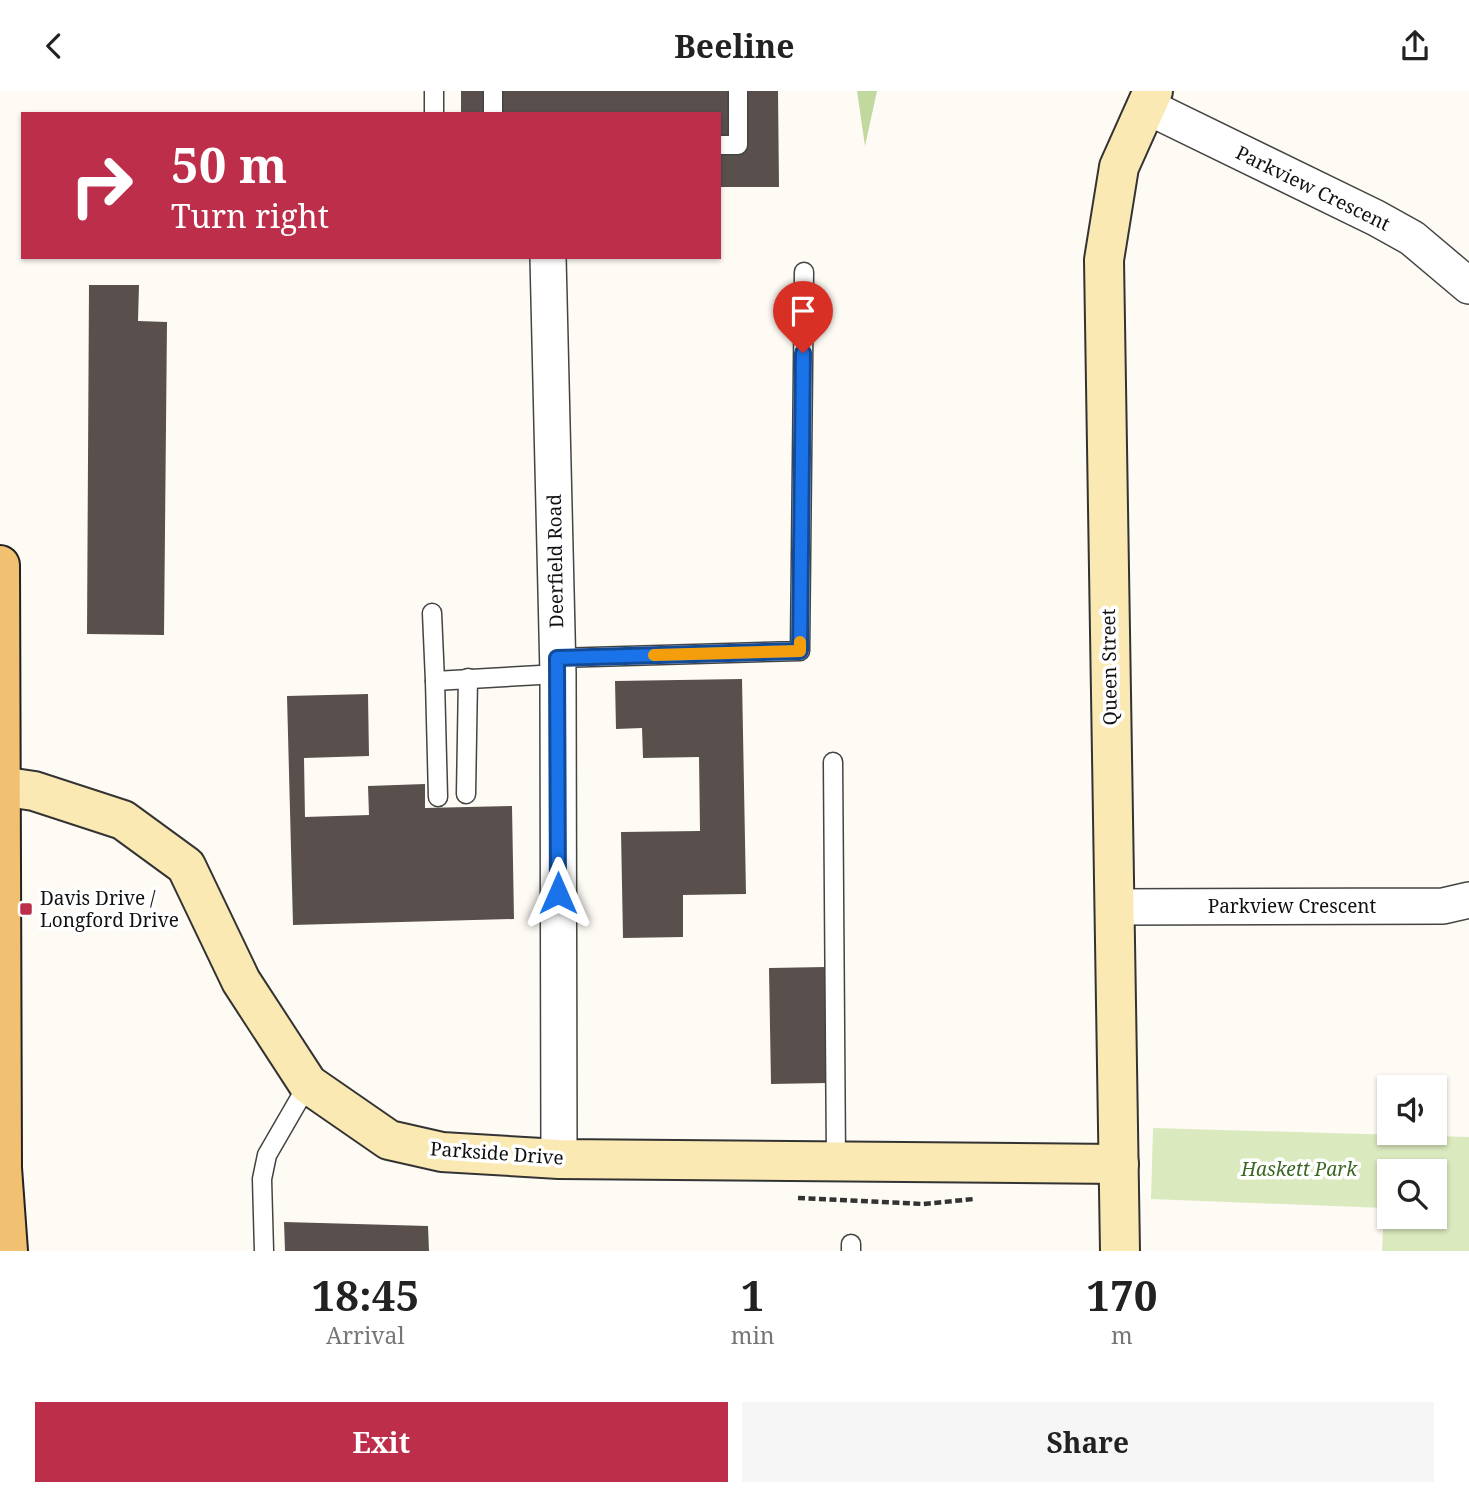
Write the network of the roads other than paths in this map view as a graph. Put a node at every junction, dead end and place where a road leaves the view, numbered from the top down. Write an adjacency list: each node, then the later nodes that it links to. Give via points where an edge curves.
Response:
1 (433, 91): 5 (lane)
2 (493, 91): 6 (lane)
3 (738, 91): 7 (lane, via 738,145)
4 (1150, 99): 10 (street, Parkview Crescent, via 1412,239); 21 (main road, Queen Street, via 1119,167 1104,260)
5 (434, 112)
6 (493, 112)
7 (721, 145)
8 (548, 259): 13 (street, Deerfield Road)
9 (804, 272): 13 (lane, via 800,651)
10 (1469, 286)
11 (0, 565): 17 (main road)
12 (432, 613): 15 (lane)
13 (557, 666): 14 (lane); 23 (street, Deerfield Road)
14 (468, 678): 15 (lane); 18 (lane)
15 (435, 681): 19 (lane)
16 (833, 762): 24 (lane)
17 (0, 786): 22 (main road, Parkside Drive, via 34,791 122,820 186,866 241,981); 26 (main road, via 2,1168)
18 (466, 795)
19 (438, 797)
20 (1469, 900): 21 (street, Parkview Crescent, via 1443,906)
21 (1114, 907): 25 (main road, Queen Street)
22 (307, 1084): 23 (main road, Parkside Drive, via 389,1140 442,1152); 27 (lane, via 267,1155 262,1179)
23 (559, 1159): 24 (main road, Parkside Drive)
24 (836, 1161): 25 (main road, Parkside Drive)
25 (1119, 1164): 28 (main road, Queen Street)
26 (8, 1251)
27 (264, 1251)
28 (1120, 1251)

